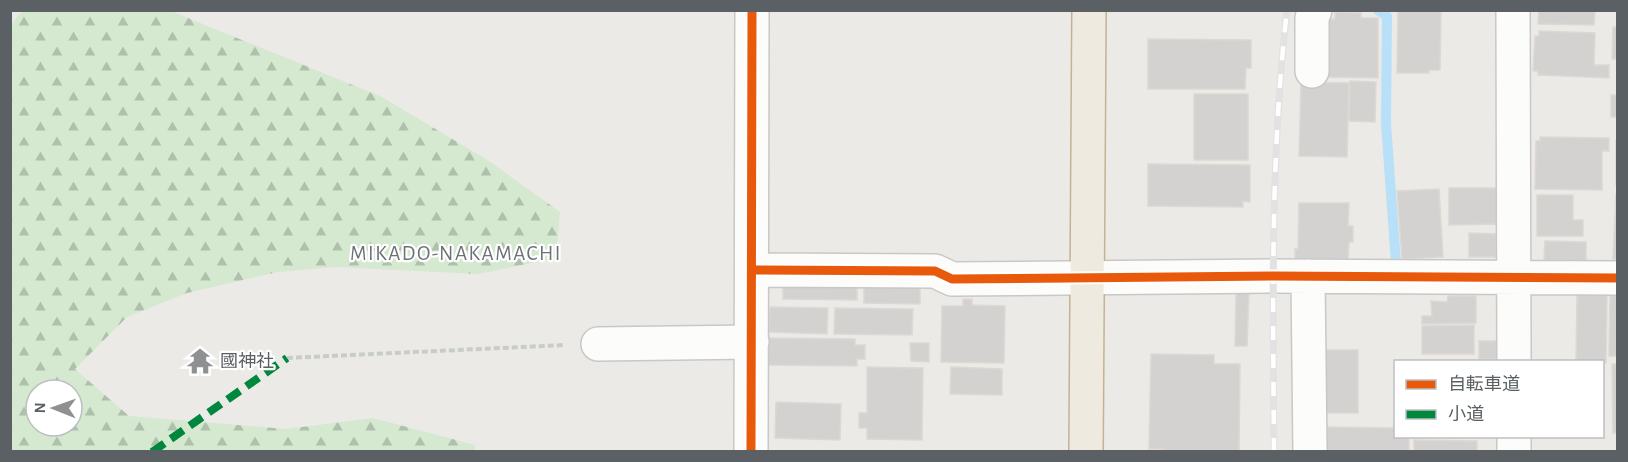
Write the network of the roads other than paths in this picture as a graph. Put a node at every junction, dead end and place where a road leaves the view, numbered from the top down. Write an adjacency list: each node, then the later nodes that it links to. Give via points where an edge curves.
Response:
1 (752, 10): 6 (street)
2 (1089, 10): 9 (highway)
3 (1315, 10): 5 (street)
4 (1513, 10): 8 (street)
5 (1312, 71)
6 (752, 270): 9 (street, via 934,271 952,279); 11 (street)
7 (1308, 276): 8 (street); 9 (street); 16 (street)
8 (1513, 276): 10 (street); 13 (street)
9 (1087, 277): 15 (highway)
10 (1617, 278)
11 (740, 342): 12 (street); 14 (street)
12 (598, 344)
13 (1514, 360)
14 (751, 452)
15 (1086, 452)
16 (1310, 452)

